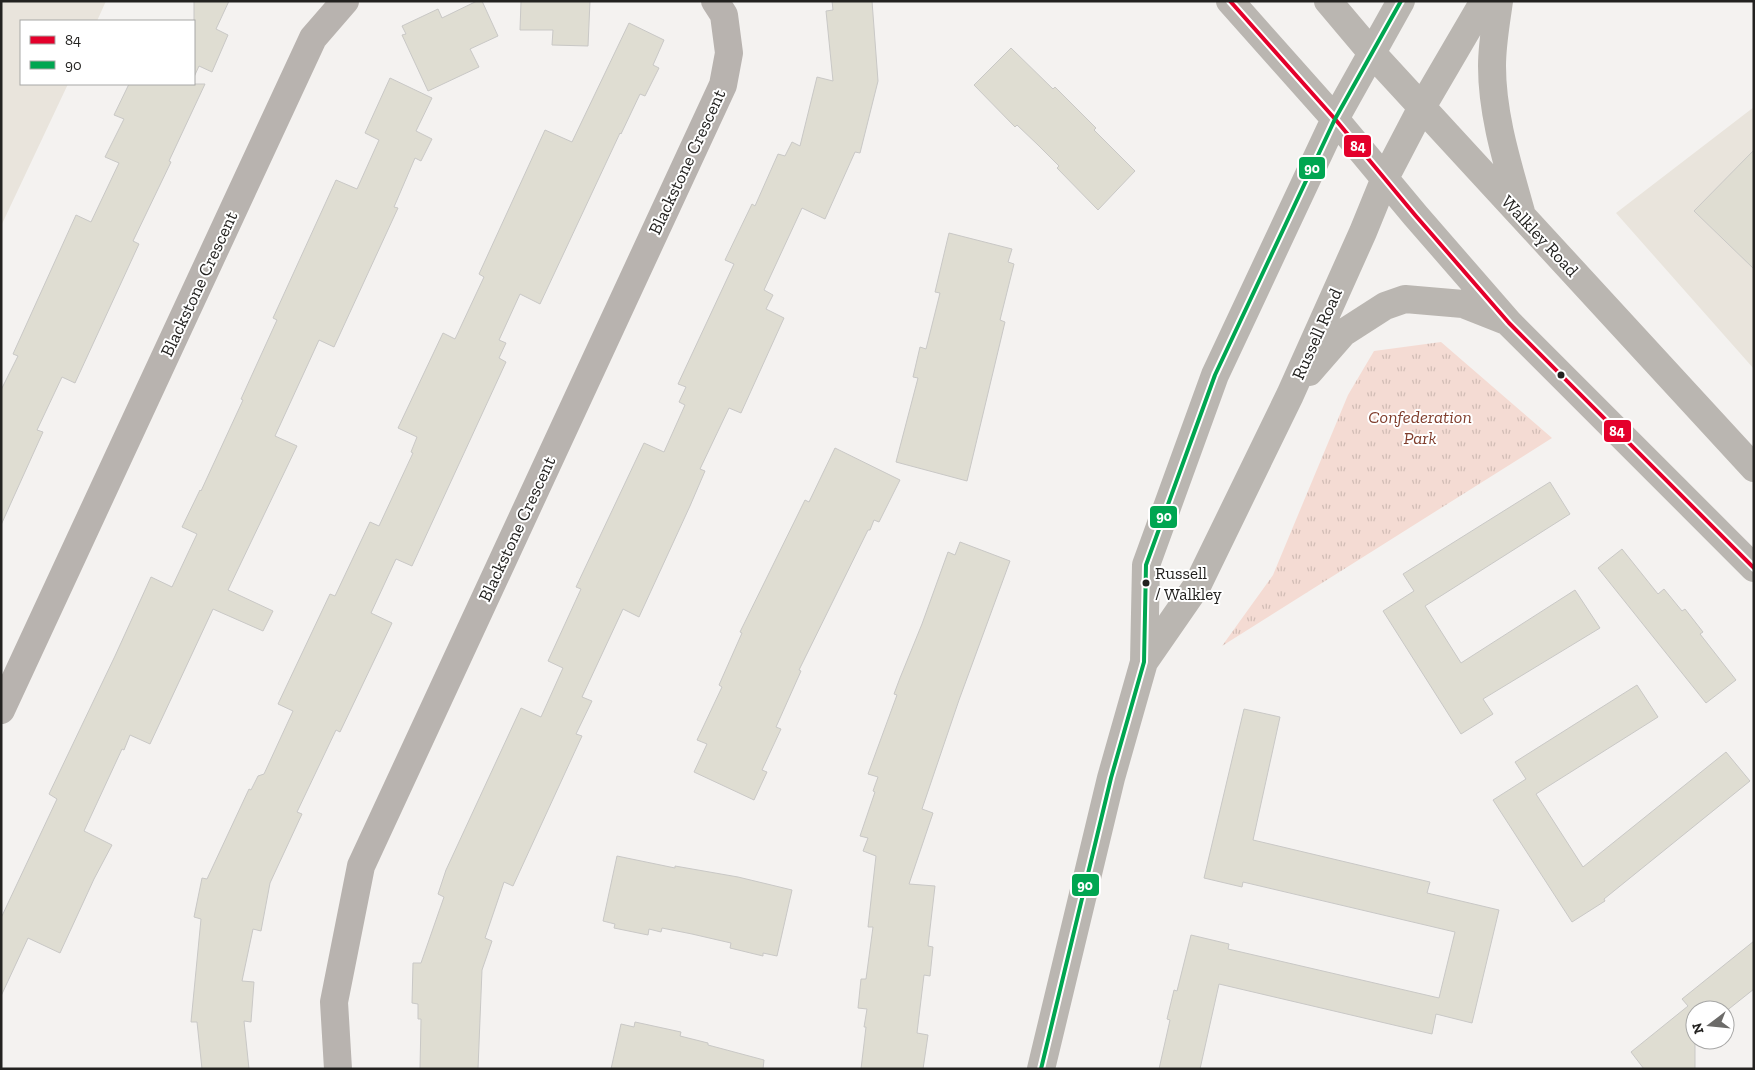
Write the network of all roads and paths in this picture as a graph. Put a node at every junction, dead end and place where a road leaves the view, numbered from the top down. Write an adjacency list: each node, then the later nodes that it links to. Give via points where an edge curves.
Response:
1 (345, 1): 18 (street, Blackstone Crescent, via 312,38)
2 (715, 1): 19 (street, Blackstone Crescent, via 724,15 729,53 724,85 361,866 334,1002)
3 (1230, 1): 10 (main road)
4 (1328, 1): 8 (main road, Walkley Road)
5 (1401, 1): 8 (main road, Russell Road)
6 (1484, 1): 9 (main road, Russell Road)
7 (1499, 1): 12 (main road, via 1492,65 1494,94 1503,146)
8 (1371, 52): 9 (main road, Walkley Road); 10 (main road, Russell Road)
9 (1422, 107): 11 (main road, Russell Road); 12 (main road, Walkley Road)
10 (1335, 119): 11 (main road); 17 (main road, Russell Road, via 1215,374 1146,565)
11 (1385, 178): 13 (main road); 14 (main road, Russell Road)
12 (1522, 216): 15 (main road, Walkley Road)
13 (1509, 323): 14 (main road, via 1463,304 1405,299 1385,306 1343,333); 16 (main road)
14 (1290, 395): 17 (main road, Russell Road, via 1198,584)
15 (1754, 468)
16 (1754, 568)
17 (1144, 662): 20 (main road, Russell Road, via 1111,778)
18 (1, 710)
19 (338, 1069)
20 (1041, 1069)

